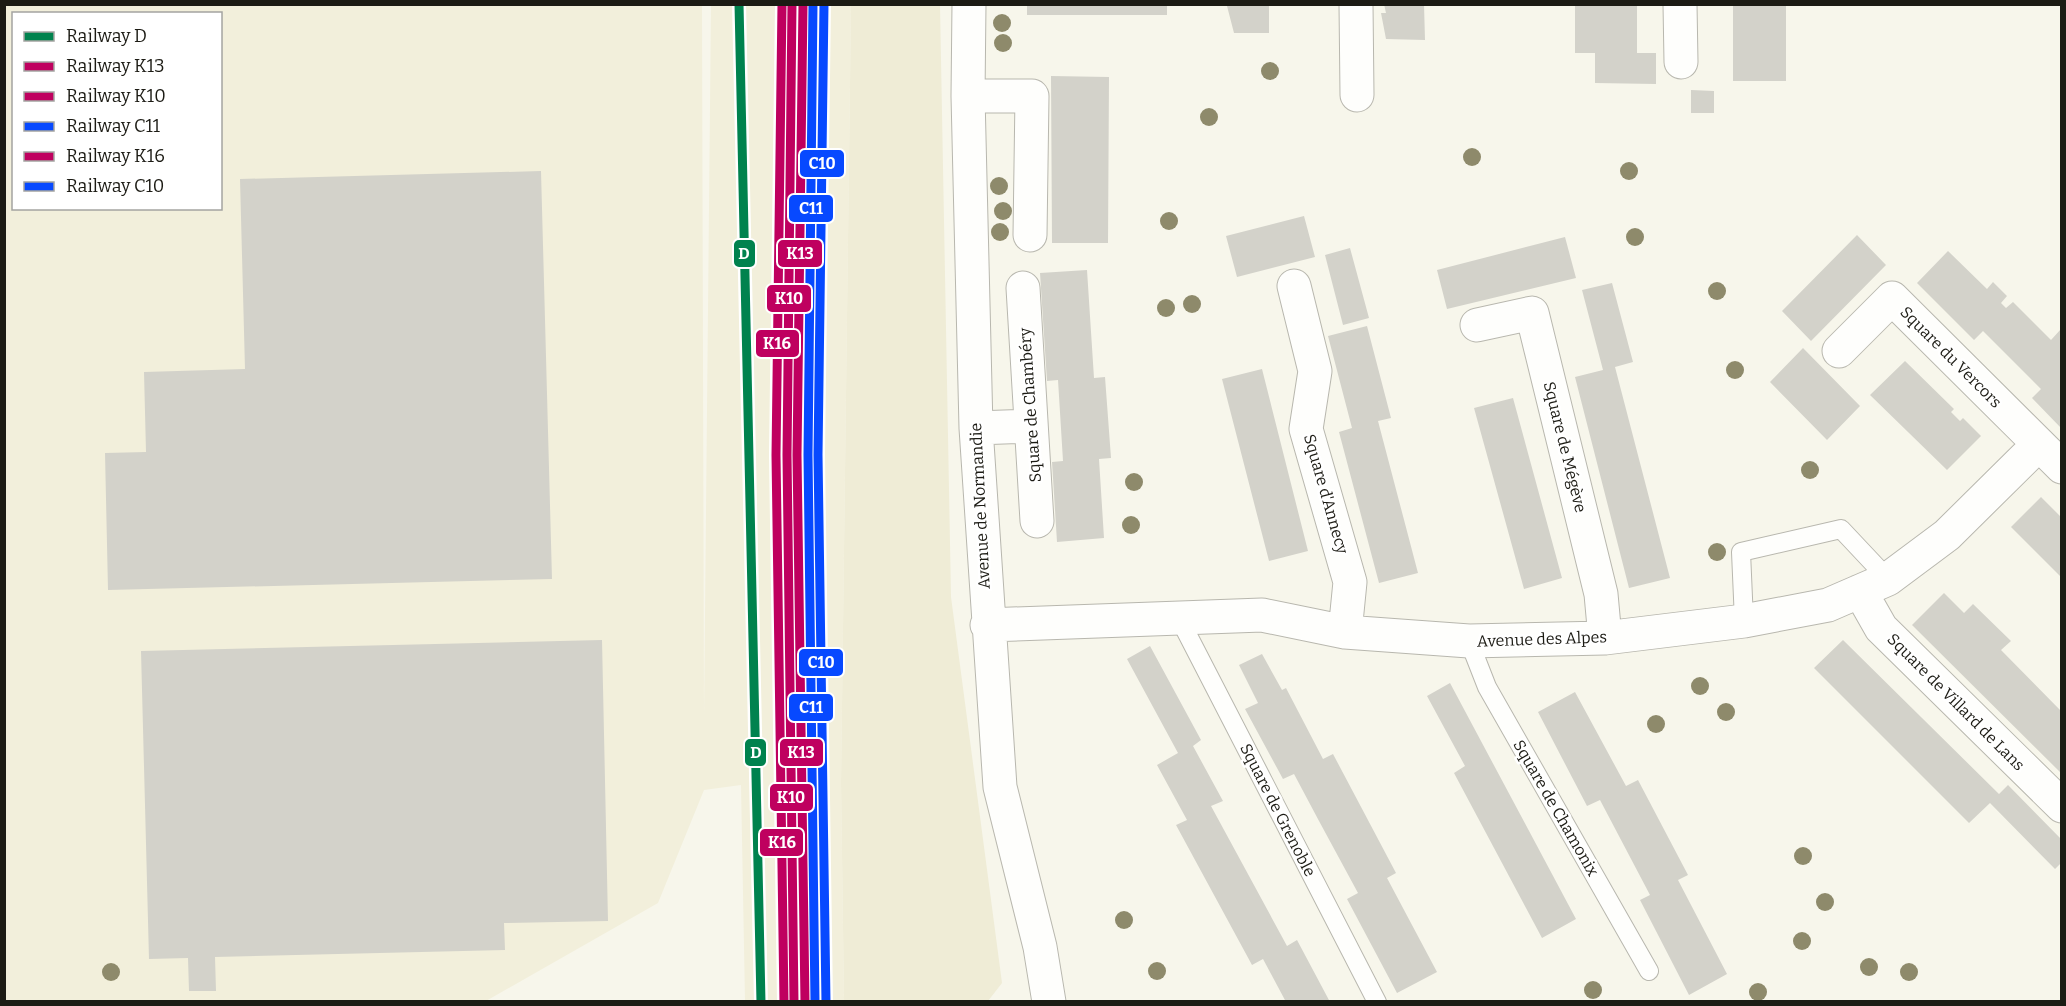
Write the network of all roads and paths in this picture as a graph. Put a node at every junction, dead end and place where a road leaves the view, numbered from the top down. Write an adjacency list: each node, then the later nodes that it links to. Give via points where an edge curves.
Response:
1 (969, 4): 6 (street, Avenue de Normandie)
2 (1356, 4): 5 (street)
3 (1680, 4): 4 (street)
4 (1681, 62)
5 (1357, 95)
6 (968, 96): 7 (street, via 1032,96); 13 (street, Avenue de Normandie)
7 (1030, 234)
8 (1294, 286): 20 (street, Square d'Annecy, via 1315,371 1306,429 1350,582)
9 (1023, 288): 12 (street, Square de Chambéry)
10 (1477, 325): 21 (street, Square de Mégève, via 1532,313 1601,594)
11 (1839, 351): 14 (street, Square du Vercors, via 1892,298)
12 (1031, 426): 13 (street); 15 (street, Square de Chambéry)
13 (976, 428): 19 (street, Avenue de Normandie)
14 (2050, 455): 16 (street, Avenue des Alpes)
15 (1037, 521)
16 (1874, 585): 18 (street, Avenue des Alpes, via 1827,605); 18 (lane, via 1841,529 1741,552); 23 (street, Square de Villard de Lans, via 1881,628)
17 (1179, 618): 19 (street, Avenue des Alpes); 20 (street, Avenue des Alpes, via 1262,615); 26 (lane, Square de Grenoble)
18 (1744, 621): 21 (street, Avenue des Alpes)
19 (987, 626): 25 (street, Avenue de Normandie, via 1000,787 1040,946)
20 (1345, 632): 22 (street, Avenue des Alpes)
21 (1605, 638): 22 (street, Avenue des Alpes)
22 (1469, 641): 24 (lane, Square de Chamonix, via 1487,687)
23 (2061, 806)
24 (1649, 971)
25 (1049, 1002)
26 (1377, 1002)

